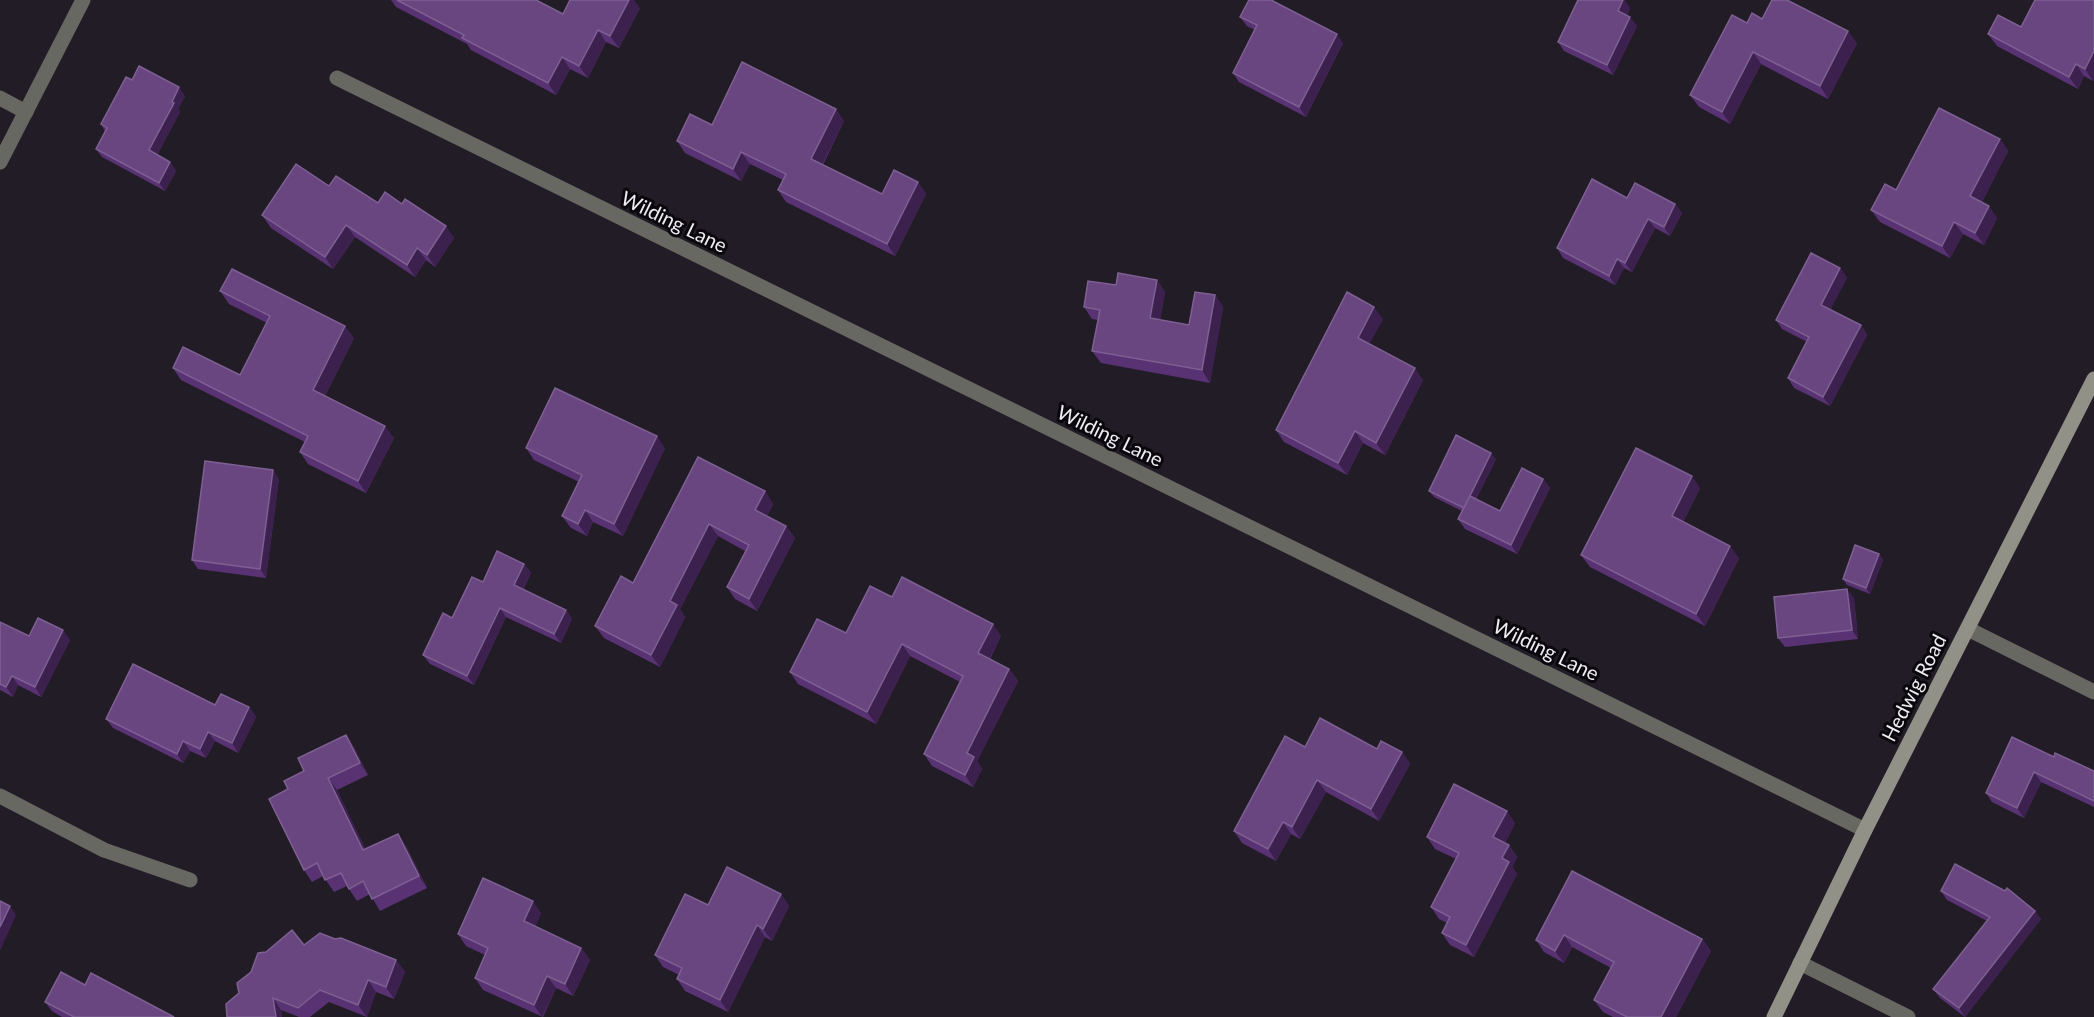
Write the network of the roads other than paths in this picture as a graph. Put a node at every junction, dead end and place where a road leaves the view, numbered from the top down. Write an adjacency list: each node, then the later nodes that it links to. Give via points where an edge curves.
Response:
1 (83, 0): 4 (street)
2 (337, 78): 10 (street, Wilding Lane)
3 (0, 98): 4 (street)
4 (26, 112): 5 (street)
5 (0, 162)
6 (2094, 380): 7 (street, Hedwig Road)
7 (1968, 629): 8 (street); 10 (street, Hedwig Road)
8 (2094, 692)
9 (0, 796): 11 (street, via 104,850)
10 (1865, 830): 12 (street, Hedwig Road)
11 (190, 880)
12 (1800, 963): 13 (street, Hedwig Road); 14 (street)
13 (1773, 1017)
14 (1908, 1017)

